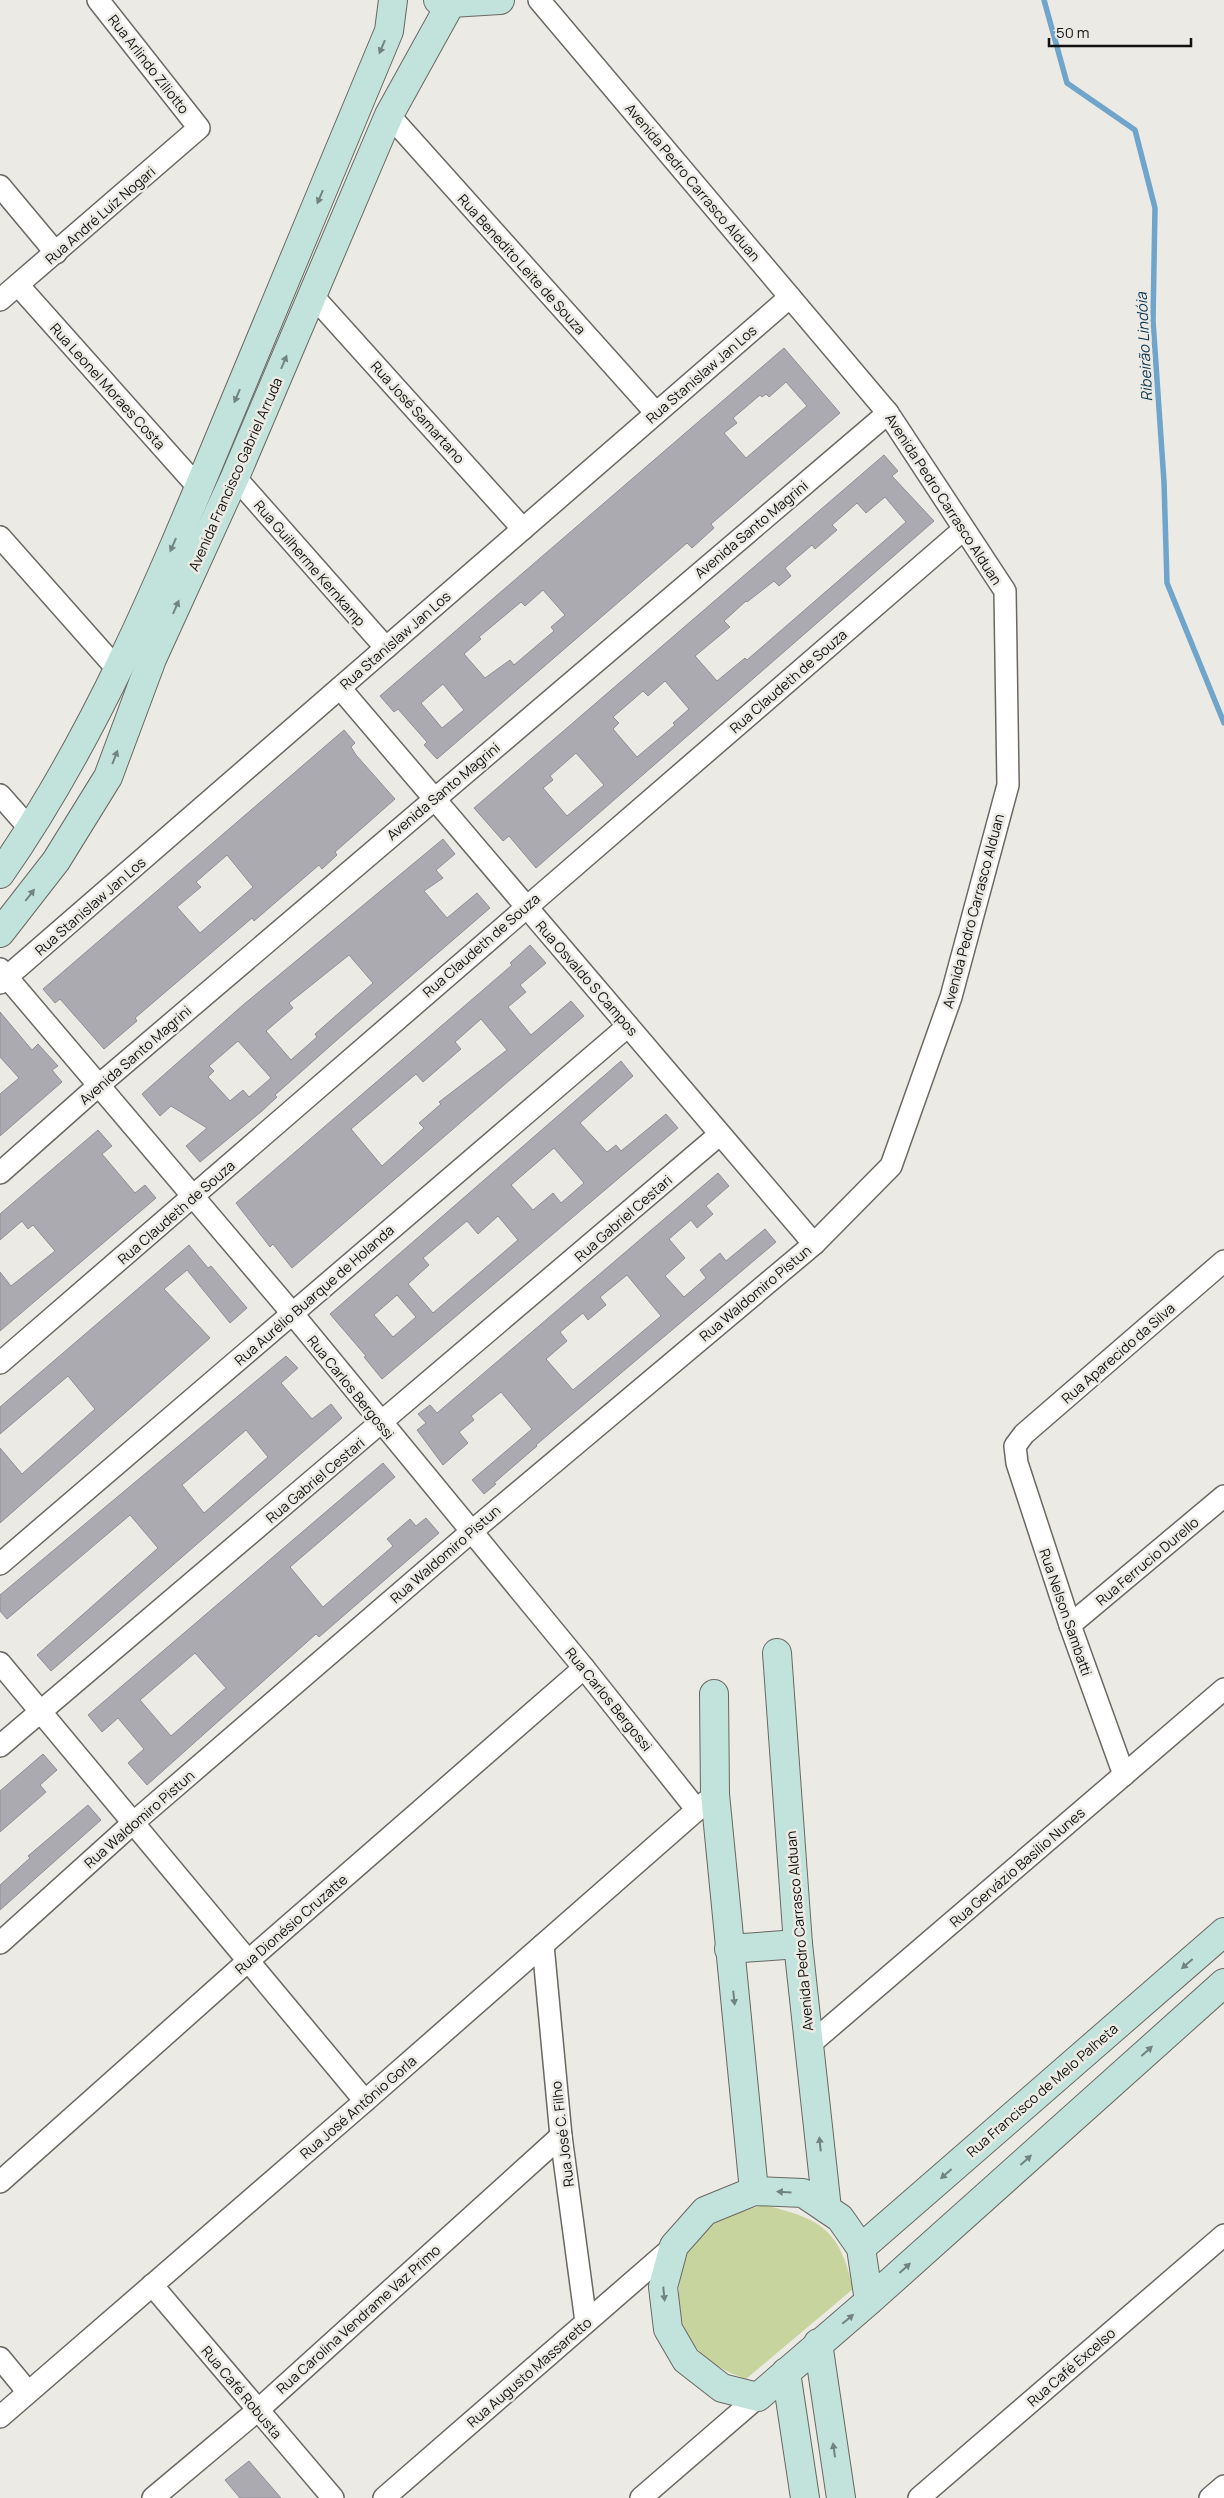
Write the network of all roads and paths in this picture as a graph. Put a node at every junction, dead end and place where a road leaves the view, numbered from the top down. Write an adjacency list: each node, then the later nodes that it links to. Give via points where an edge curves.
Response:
1 (98, 0): 7 (street, Rua Arlindo Ziliotto)
2 (393, 0): 17 (street, Avenida Francisco Gabriel Arruda, one-way to 17, via 389,31)
3 (500, 0): 5 (street)
4 (539, 0): 12 (street, Avenida Pedro Carrasco Alduan)
5 (445, 1): 6 (street, Avenida Francisco Gabriel Arruda)
6 (389, 115): 11 (street, Avenida Francisco Gabriel Arruda); 14 (street, Rua Benedito Leite de Souza)
7 (199, 128): 9 (street, Rua André Luíz Nogari)
8 (0, 186): 9 (street)
9 (56, 253): 10 (street, Rua André Luíz Nogari)
10 (18, 285): 13 (street, Rua André Luíz Nogari); 17 (street, Rua Leonel Moraes Costa)
11 (312, 294): 16 (street, Avenida Francisco Gabriel Arruda, one-way to 11); 18 (street, Rua José Samartano)
12 (790, 296): 14 (street, Rua Stanislaw Jan Los); 15 (street, Avenida Pedro Carrasco Alduan)
13 (0, 300)
14 (656, 413): 18 (street, Rua Stanislaw Jan Los)
15 (888, 413): 19 (street, Avenida Pedro Carrasco Alduan); 25 (street, Avenida Santo Magrini)
16 (235, 477): 21 (street, Rua Guilherme Kernkamp); 29 (street, Avenida Francisco Gabriel Arruda, one-way to 16, via 56,861 108,777 152,659)
17 (199, 488): 22 (street, Avenida Francisco Gabriel Arruda, one-way to 22)
18 (523, 529): 21 (street, Rua Stanislaw Jan Los)
19 (964, 529): 28 (street, Rua Claudeth de Souza); 34 (street, Avenida Pedro Carrasco Alduan, via 1005,591 1008,785 950,997)
20 (0, 537): 22 (street)
21 (386, 648): 23 (street, Rua Stanislaw Jan Los)
22 (118, 670): 26 (street, Avenida Francisco Gabriel Arruda, via 77,751)
23 (340, 688): 25 (street, Rua Osvaldo S Campos); 30 (street, Rua Stanislaw Jan Los)
24 (0, 795): 26 (street)
25 (434, 799): 28 (street, Rua Osvaldo S Campos); 32 (street, Avenida Santo Magrini)
26 (31, 830): 27 (street, Avenida Francisco Gabriel Arruda)
27 (0, 874)
28 (526, 907): 31 (street, Rua Osvaldo S Campos); 36 (street, Rua Claudeth de Souza)
29 (0, 933)
30 (2, 977): 32 (street, Rua Carlos Bergossi)
31 (628, 1026): 33 (street, Rua Osvaldo S Campos); 39 (street, Rua Aurélio Buarque de Holanda)
32 (98, 1086): 35 (street, Avenida Santo Magrini); 36 (street, Rua Carlos Bergossi)
33 (719, 1135): 37 (street, Rua Osvaldo S Campos); 41 (street, Rua Gabriel Cestari)
34 (891, 1166): 37 (street, Rua Waldomiro Pistun)
35 (0, 1173)
36 (192, 1198): 39 (street, Rua Carlos Bergossi); 40 (street, Rua Claudeth de Souza)
37 (814, 1244): 44 (street, Rua Waldomiro Pistun)
38 (1224, 1261): 42 (street, Rua Aparecido da Silva, via 1024,1434)
39 (292, 1313): 41 (street, Rua Carlos Bergossi); 45 (street, Rua Aurélio Buarque de Holanda)
40 (0, 1363)
41 (382, 1424): 44 (street, Rua Carlos Bergossi); 52 (street, Rua Gabriel Cestari)
42 (1015, 1446): 46 (street, Rua Nelson Sambatti, via 1017,1463)
43 (1224, 1496): 46 (street, Rua Ferrucio Durello)
44 (471, 1532): 49 (street, Rua Carlos Bergossi); 56 (street, Rua Waldomiro Pistun)
45 (0, 1564)
46 (1070, 1625): 54 (street, Rua Nelson Sambatti)
47 (777, 1653): 59 (street, Avenida Pedro Carrasco Alduan)
48 (0, 1663): 52 (street)
49 (584, 1668): 55 (street, Rua Carlos Bergossi); 62 (street, Rua Dionésio Cruzatte)
50 (1224, 1690): 54 (street, Rua Gervázio Basílio Nunes)
51 (714, 1694): 55 (street)
52 (41, 1711): 53 (street, Rua Gabriel Cestari); 56 (street)
53 (0, 1746)
54 (1124, 1775): 64 (street, Rua Gervázio Basílio Nunes)
55 (706, 1802): 60 (street, Rua José Antônio Gorla); 61 (street)
56 (133, 1823): 58 (street, Rua Waldomiro Pistun); 62 (street)
57 (1224, 1932): 72 (street, Rua Francisco de Melo Palheta, one-way to 72)
58 (0, 1943)
59 (798, 1944): 61 (street); 64 (street, Avenida Pedro Carrasco Alduan)
60 (543, 1945): 65 (street, Rua José Antônio Gorla); 66 (street, Rua José C. Filho)
61 (730, 1949): 68 (street, one-way to 68)
62 (248, 1961): 65 (street); 67 (street, Rua Dionésio Cruzatte)
63 (1224, 1983): 74 (street, one-way to 63)
64 (809, 2045): 69 (street, Avenida Pedro Carrasco Alduan, one-way to 64)
65 (365, 2101): 73 (street, Rua José Antônio Gorla)
66 (561, 2136): 75 (street, Rua José C. Filho); 81 (street, Rua Carolina Vendrame Vaz Primo)
67 (0, 2182)
68 (754, 2190): 69 (street, one-way to 68, via 804,2193); 71 (street, via 705,2210)
69 (827, 2210): 72 (street, via 840,2218)
70 (1224, 2235): 90 (street, Rua Café Excelso)
71 (674, 2246): 75 (street, Rua Augusto Massaretto); 80 (street, one-way to 80, via 663,2287 668,2329 686,2360 722,2388)
72 (861, 2248): 74 (street)
73 (152, 2285): 79 (street, Rua José Antônio Gorla); 81 (street, Rua Café Robusta)
74 (869, 2301): 76 (street, one-way to 74)
75 (586, 2322): 86 (street, Rua Augusto Massaretto)
76 (818, 2343): 78 (street); 89 (street, one-way to 76)
77 (0, 2358): 79 (street)
78 (786, 2372): 80 (street); 88 (street)
79 (28, 2392): 82 (street, Rua José Antônio Gorla)
80 (758, 2397): 87 (street)
81 (258, 2410): 84 (street, Rua Carolina Vendrame Vaz Primo); 85 (street, Rua Café Robusta)
82 (0, 2417)
83 (1224, 2486): 91 (street)
84 (152, 2498)
85 (333, 2498)
86 (384, 2498)
87 (641, 2498)
88 (804, 2498)
89 (841, 2498)
90 (919, 2498)
91 (1210, 2498)

